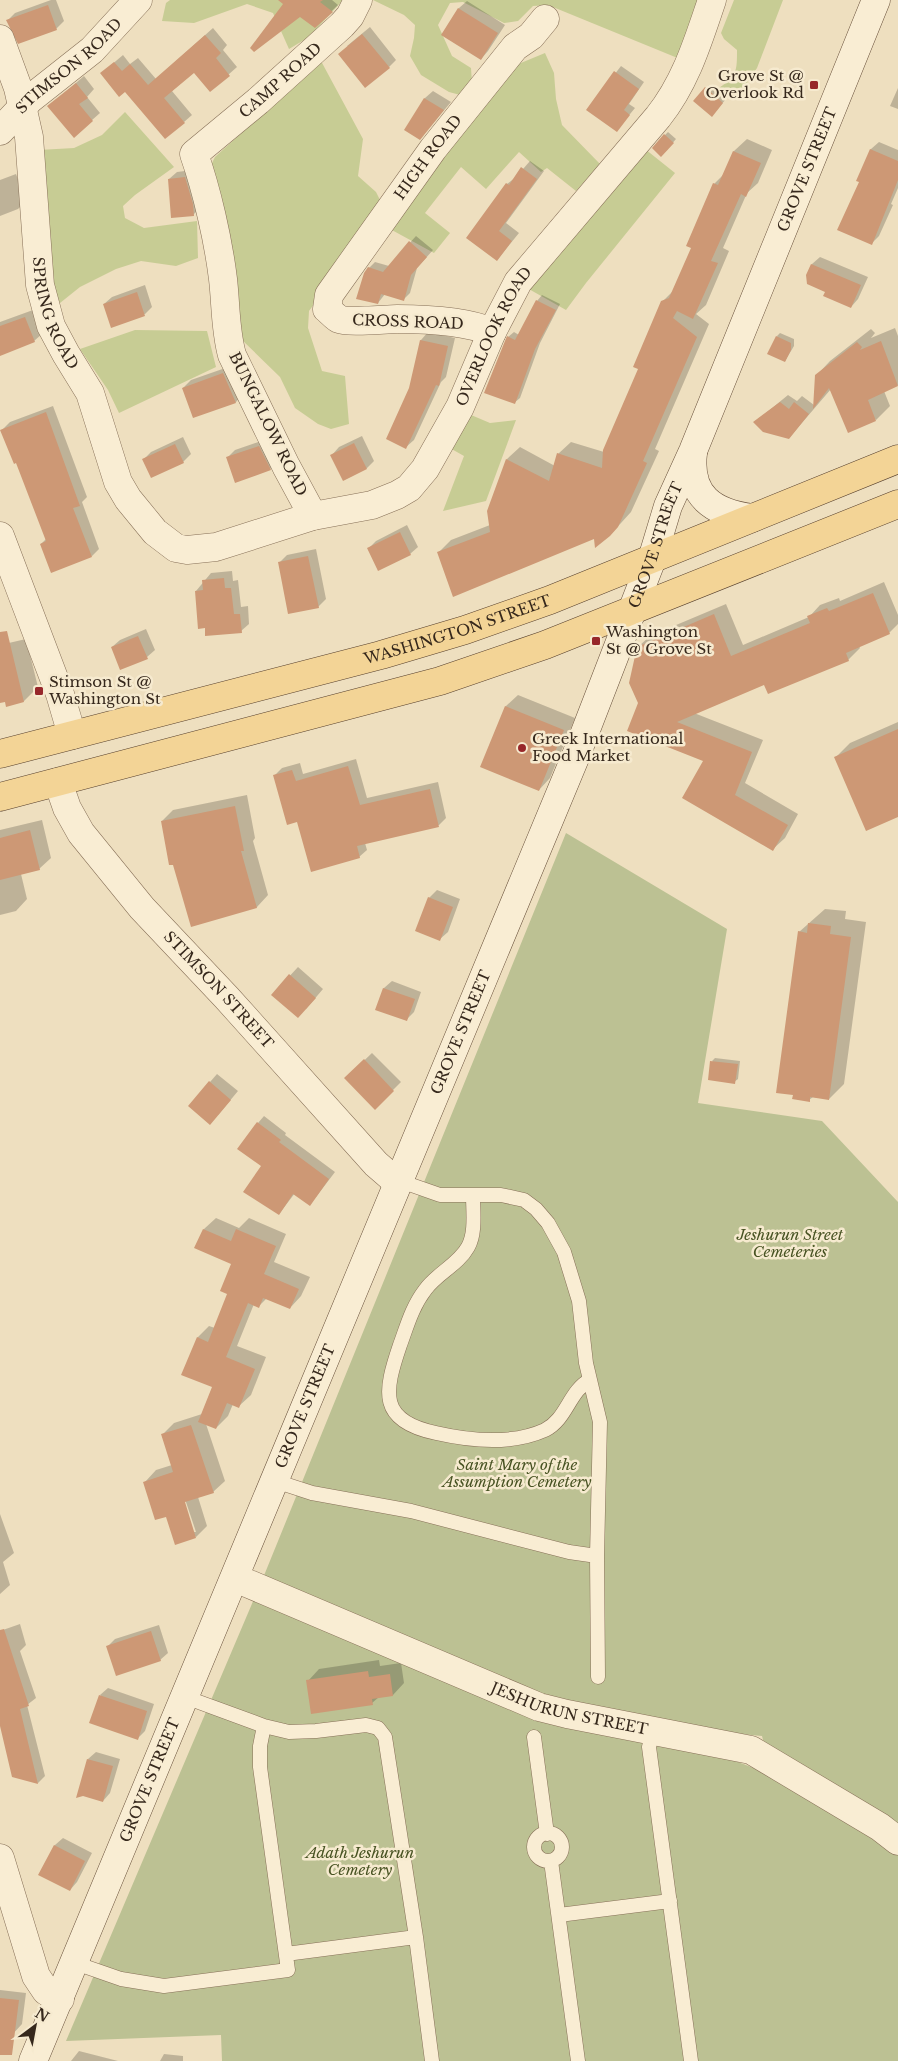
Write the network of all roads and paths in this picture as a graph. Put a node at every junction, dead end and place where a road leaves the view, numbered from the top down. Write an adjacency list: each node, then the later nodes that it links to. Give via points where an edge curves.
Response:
1 (138, 0): 7 (street, STIMSON ROAD, via 92,50)
2 (358, 0): 9 (street, CAMP ROAD, via 350,16 337,30)
3 (712, 0): 11 (street, OVERLOOK ROAD, via 692,59 677,91 528,268 509,295)
4 (876, 0): 12 (street, GROVE STREET)
5 (546, 19): 10 (street, HIGH ROAD, via 531,36 515,47 433,149 329,295)
6 (0, 39): 7 (street, SPRING ROAD)
7 (23, 105): 8 (street, STIMSON ROAD); 18 (street, SPRING ROAD, via 30,136 40,285 50,326 90,393 113,470 128,499 155,532 176,548)
8 (0, 131)
9 (194, 154): 15 (street, BUNGALOW ROAD, via 220,260 232,355)
10 (327, 309): 11 (street, CROSS ROAD, via 340,319 472,324)
11 (492, 332): 15 (street, OVERLOOK ROAD, via 460,407 417,480 398,495 372,505)
12 (693, 452): 16 (street, via 692,475 700,494 717,508); 19 (street, GROVE STREET, via 668,506)
13 (898, 459): 16 (main road, WASHINGTON STREET)
14 (898, 504): 20 (main road)
15 (313, 516): 18 (street, OVERLOOK ROAD, via 216,547)
16 (752, 518): 19 (main road, WASHINGTON STREET)
17 (0, 536): 21 (street, via 60,694)
18 (187, 550)
19 (652, 560): 20 (street, GROVE STREET); 21 (main road, WASHINGTON STREET, via 550,600 424,643)
20 (632, 609): 24 (main road, via 545,645 440,681); 27 (street, GROVE STREET, via 577,753)
21 (72, 735): 22 (main road, WASHINGTON STREET); 24 (main road)
22 (46, 742): 23 (main road, WASHINGTON STREET); 25 (main road)
23 (0, 754)
24 (84, 775): 25 (main road)
25 (58, 782): 26 (main road); 27 (street, STIMSON STREET, via 81,833 142,908 376,1164)
26 (0, 797)
27 (400, 1181): 28 (lane, via 440,1194); 30 (street, GROVE STREET)
28 (473, 1195): 29 (lane, via 509,1195 524,1200 553,1230 564,1252 579,1301); 29 (lane, via 472,1234 468,1248 435,1278 409,1319 389,1383 389,1398 395,1412 411,1426 442,1435 521,1438 556,1423 579,1389)
29 (590, 1380): 31 (lane, via 601,1435)
30 (275, 1481): 31 (lane, via 312,1493 411,1511 569,1552); 32 (street, GROVE STREET)
31 (597, 1556): 33 (lane)
32 (235, 1578): 34 (street, GROVE STREET); 36 (street, JESHURUN STREET, via 539,1707)
33 (598, 1676)
34 (185, 1697): 35 (lane); 46 (street, GROVE STREET)
35 (264, 1726): 44 (lane, via 289,1732 366,1725 381,1730 388,1745); 45 (lane, via 260,1766)
36 (653, 1731): 39 (street, JESHURUN STREET, via 756,1752); 42 (lane, via 649,1747)
37 (534, 1737): 38 (lane)
38 (547, 1834): 41 (lane, via 554,1835 563,1844 560,1854); 41 (lane, via 536,1839 533,1848 537,1856)
39 (898, 1841)
40 (0, 1858): 47 (street, via 36,1976 46,1990)
41 (551, 1861): 43 (lane)
42 (670, 1901): 43 (lane); 51 (lane)
43 (559, 1915): 50 (lane)
44 (416, 1937): 45 (lane); 49 (lane)
45 (286, 1954): 46 (lane, via 288,1970 164,1986 121,1979)
46 (75, 1962): 47 (street, GROVE STREET)
47 (60, 1999): 48 (street, GROVE STREET)
48 (33, 2061)
49 (432, 2061)
50 (578, 2061)
51 (691, 2061)

